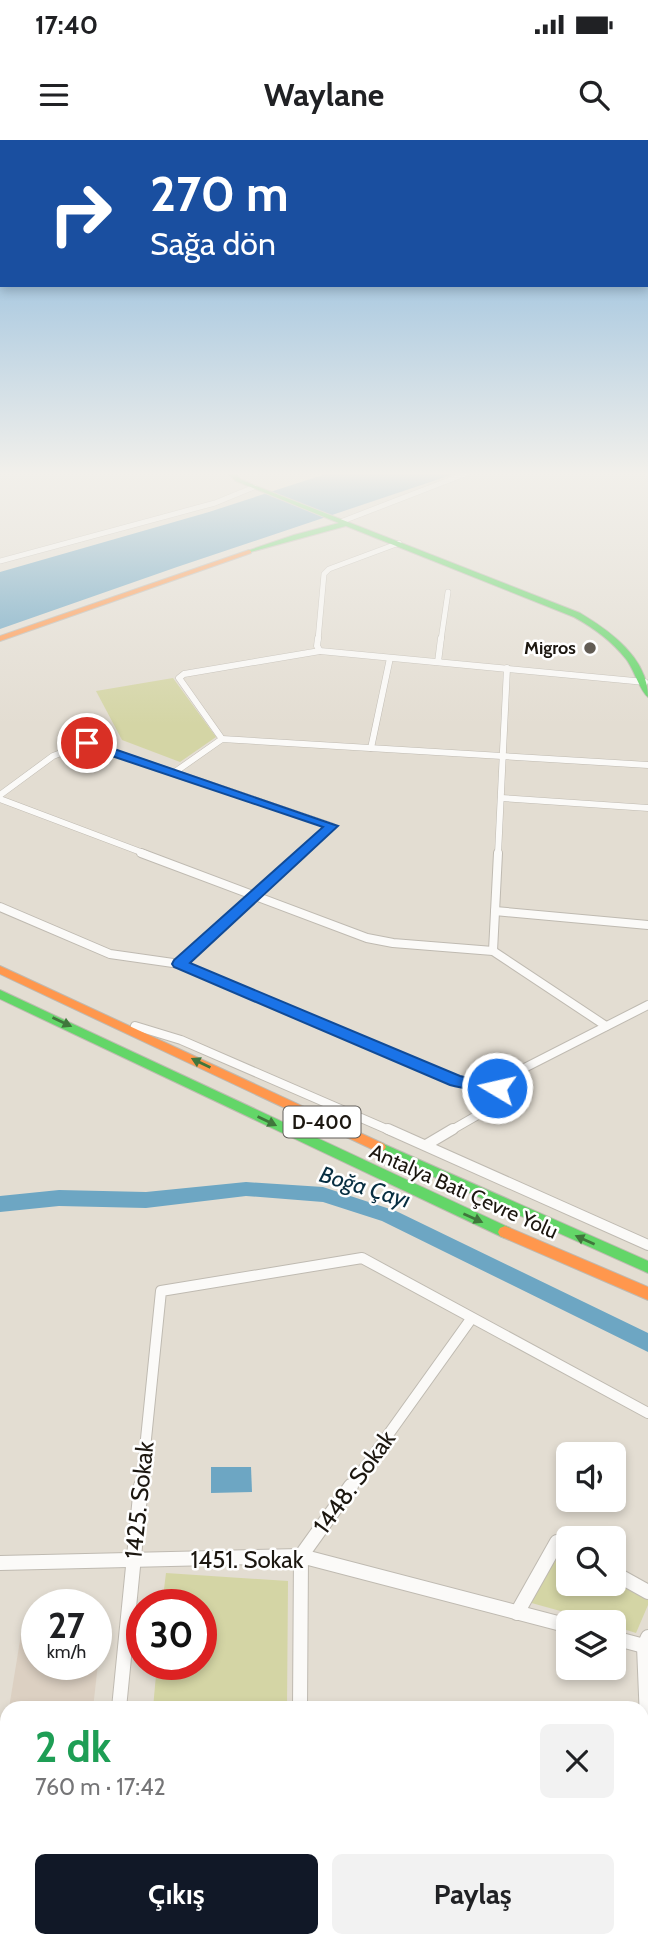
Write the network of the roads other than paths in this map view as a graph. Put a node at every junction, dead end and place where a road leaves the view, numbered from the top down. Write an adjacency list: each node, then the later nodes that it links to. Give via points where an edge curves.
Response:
1 (17, 556): 5 (street)
2 (238, 556): 7 (main road)
3 (363, 556): 8 (street, via 324,573)
4 (433, 556): 12 (main road, via 595,625 629,652)
5 (0, 561)
6 (448, 592): 10 (street)
7 (0, 639)
8 (320, 651): 9 (street); 13 (street, via 179,678)
9 (390, 658): 10 (street); 14 (street)
10 (438, 662): 11 (street)
11 (507, 668): 12 (street); 15 (street)
12 (647, 688)
13 (222, 739): 14 (street); 17 (street)
14 (371, 748): 15 (street)
15 (503, 756): 16 (street); 18 (street)
16 (648, 765)
17 (175, 772): 19 (street, via 79,744 58,754); 21 (street, via 332,826)
18 (501, 798): 20 (street); 23 (street)
19 (2, 801): 21 (street)
20 (648, 808)
21 (253, 897): 25 (street, via 368,938); 26 (street)
22 (0, 907): 26 (street, via 108,953)
23 (495, 911): 24 (street); 25 (street)
24 (648, 925)
25 (493, 951): 31 (street)
26 (180, 964): 32 (street, via 456,1081)
27 (0, 970): 30 (main road, D-400)
28 (0, 994): 36 (main road, Antalya Batı Çevre Yolu, one-way to 36, via 463,1213)
29 (648, 1004): 31 (street)
30 (112, 1020): 33 (street, via 181,1040); 35 (main road, D-400, one-way to 30, via 290,1107)
31 (606, 1026): 32 (street)
32 (495, 1083): 33 (street, via 496,1100 490,1108)
33 (426, 1145): 34 (street)
34 (648, 1245)
35 (648, 1267)
36 (648, 1294)
37 (471, 1319): 38 (street); 40 (street, 1448. Sokak); 41 (street, 1425. Sokak, via 362,1258 161,1291)
38 (648, 1413)
39 (556, 1545): 45 (street)
40 (301, 1556): 41 (street, 1451. Sokak); 45 (street, 1451. Sokak); 50 (street, 1448. Sokak)
41 (132, 1560): 42 (street, 1451. Sokak); 49 (street, 1425. Sokak)
42 (0, 1563)
43 (626, 1580): 44 (street)
44 (648, 1592)
45 (517, 1613): 46 (street, 1451. Sokak)
46 (556, 1623)
47 (626, 1639): 48 (street)
48 (646, 1641): 51 (street)
49 (120, 1701)
50 (300, 1701)
51 (647, 1701)

